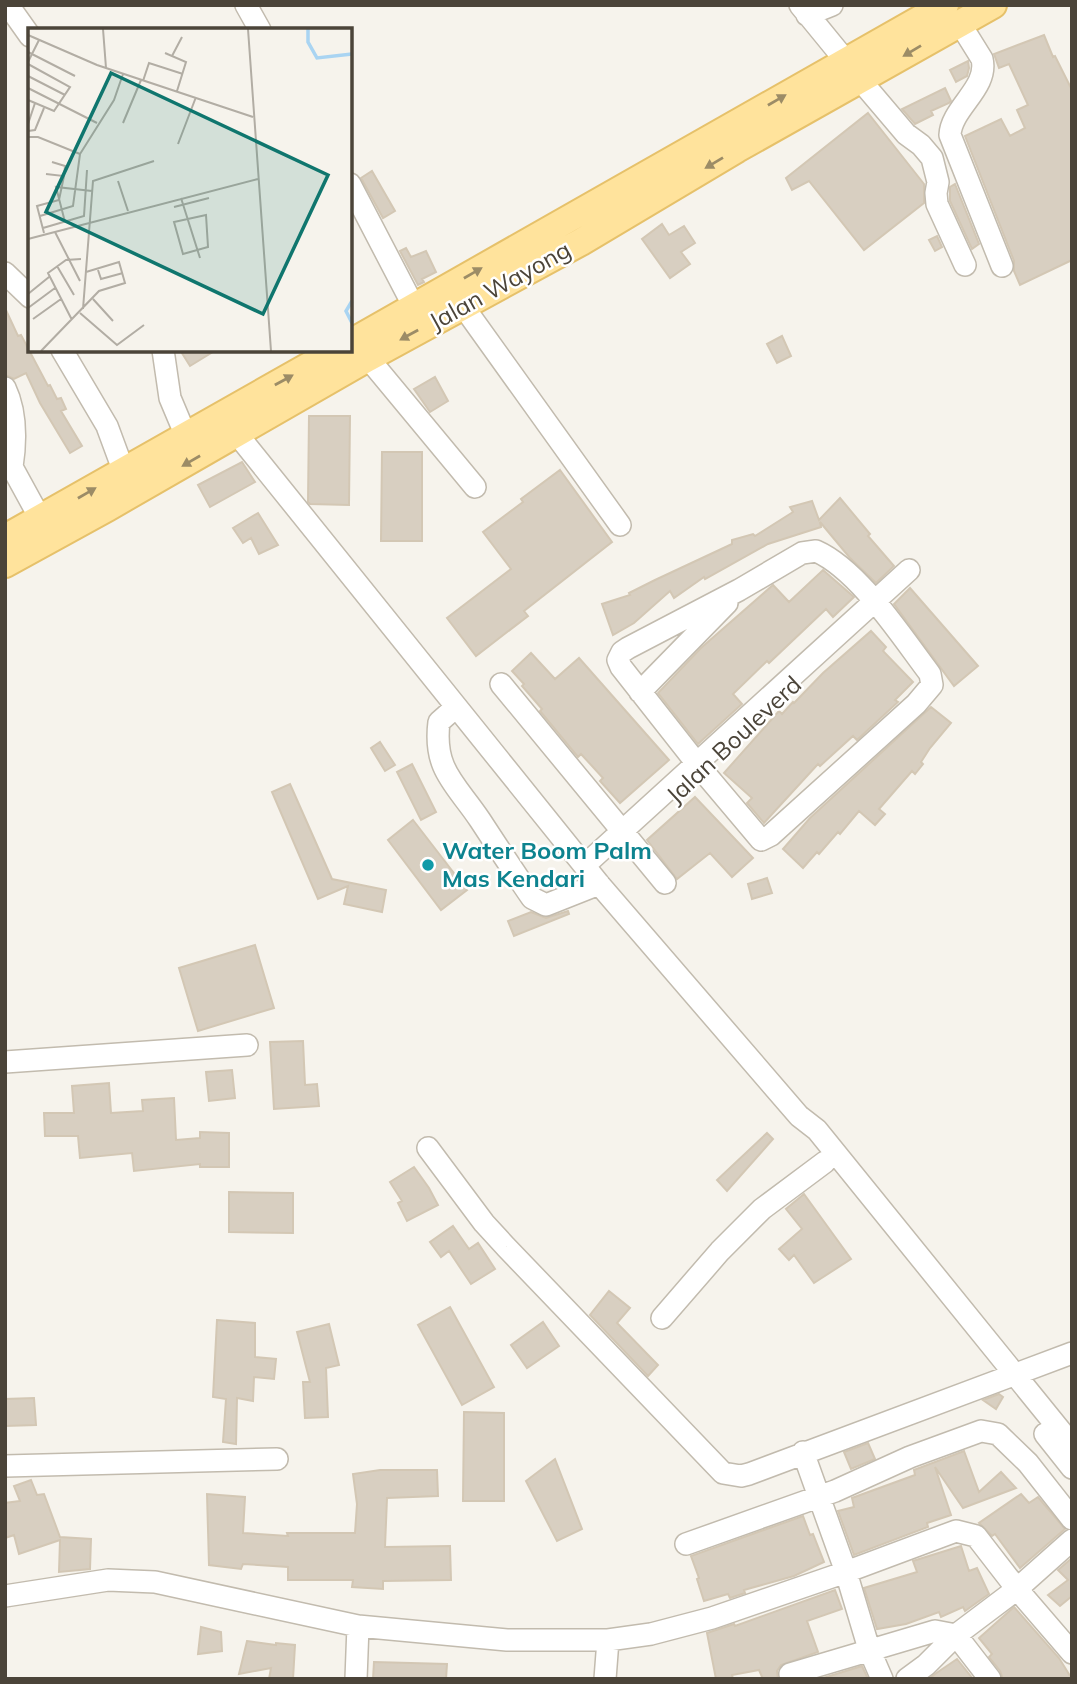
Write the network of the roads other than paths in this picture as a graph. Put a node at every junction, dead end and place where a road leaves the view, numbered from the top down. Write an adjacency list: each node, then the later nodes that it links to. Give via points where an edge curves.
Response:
1 (8, 5): 8 (street)
2 (246, 5): 7 (street)
3 (832, 5): 5 (street)
4 (993, 5): 6 (main road, Jalan Wayong)
5 (804, 10): 9 (street)
6 (952, 14): 9 (main road, Jalan Wayong); 12 (street, via 984,66 950,135)
7 (259, 28)
8 (28, 33)
9 (853, 71): 11 (street, via 932,158 937,204); 15 (main road, Jalan Wayong, one-way to 15, via 737,149); 16 (main road, Jalan Wayong, one-way to 9)
10 (352, 188): 16 (street)
11 (965, 265)
12 (1002, 266)
13 (5, 273): 14 (street)
14 (28, 295)
15 (463, 306): 17 (main road, Jalan Wayong, one-way to 17); 28 (street)
16 (414, 307): 17 (main road, Jalan Wayong)
17 (359, 350): 22 (main road, Jalan Wayong); 26 (street)
18 (63, 352): 25 (street, via 107,426)
19 (163, 352): 23 (street, via 170,398)
20 (333, 352): 23 (main road, one-way to 20)
21 (5, 388): 24 (street, via 16,440)
22 (237, 435): 30 (main road, Jalan Wayong, one-way to 30); 36 (street)
23 (186, 436): 25 (main road)
24 (9, 465): 27 (street)
25 (124, 472): 27 (main road, one-way to 25)
26 (475, 487)
27 (41, 520): 29 (main road)
28 (620, 525)
29 (5, 538)
30 (5, 564)
31 (909, 570): 33 (street, Jalan Bouleverd)
32 (739, 590): 33 (street, via 802,553 816,551 841,565); 35 (street); 35 (street, via 622,652 621,667)
33 (876, 604): 37 (street, Jalan Bouleverd); 37 (street, via 930,674 932,685 916,704 766,839 758,837)
34 (501, 684): 38 (street)
35 (640, 692): 37 (street)
36 (456, 706): 39 (street); 39 (street, via 439,722 436,742 443,765 532,898 546,905)
37 (699, 767): 38 (street, Jalan Bouleverd)
38 (624, 834): 39 (street, Jalan Bouleverd); 40 (street)
39 (592, 874): 43 (street)
40 (665, 883)
41 (247, 1045): 42 (street)
42 (5, 1062)
43 (799, 1116): 45 (street, via 807,1140); 48 (street, via 817,1130)
44 (428, 1148): 50 (street, via 484,1223 723,1473 749,1474)
45 (825, 1162): 46 (street, via 762,1209); 48 (street)
46 (662, 1318)
47 (1072, 1353): 48 (street)
48 (1008, 1377): 49 (street); 50 (street); 53 (street)
49 (1072, 1445)
50 (803, 1452): 54 (street)
51 (277, 1459): 52 (street)
52 (5, 1466)
53 (1072, 1468)
54 (818, 1497): 55 (street, via 911,1457 990,1431 1028,1463); 57 (street); 58 (street)
55 (1072, 1519)
56 (1072, 1540): 59 (street)
57 (686, 1544)
58 (846, 1572): 59 (street, via 956,1531 976,1536); 63 (street, via 712,1618); 64 (street)
59 (1017, 1588): 62 (street); 65 (street)
60 (5, 1596): 61 (street, via 108,1580 156,1582)
61 (358, 1626): 63 (street, via 507,1640); 67 (street)
62 (956, 1635): 64 (street, via 935,1631); 70 (street); 71 (street)
63 (608, 1640): 68 (street)
64 (869, 1649): 66 (street); 69 (street)
65 (1072, 1653)
66 (786, 1677)
67 (356, 1679)
68 (605, 1679)
69 (882, 1679)
70 (907, 1679)
71 (990, 1679)

